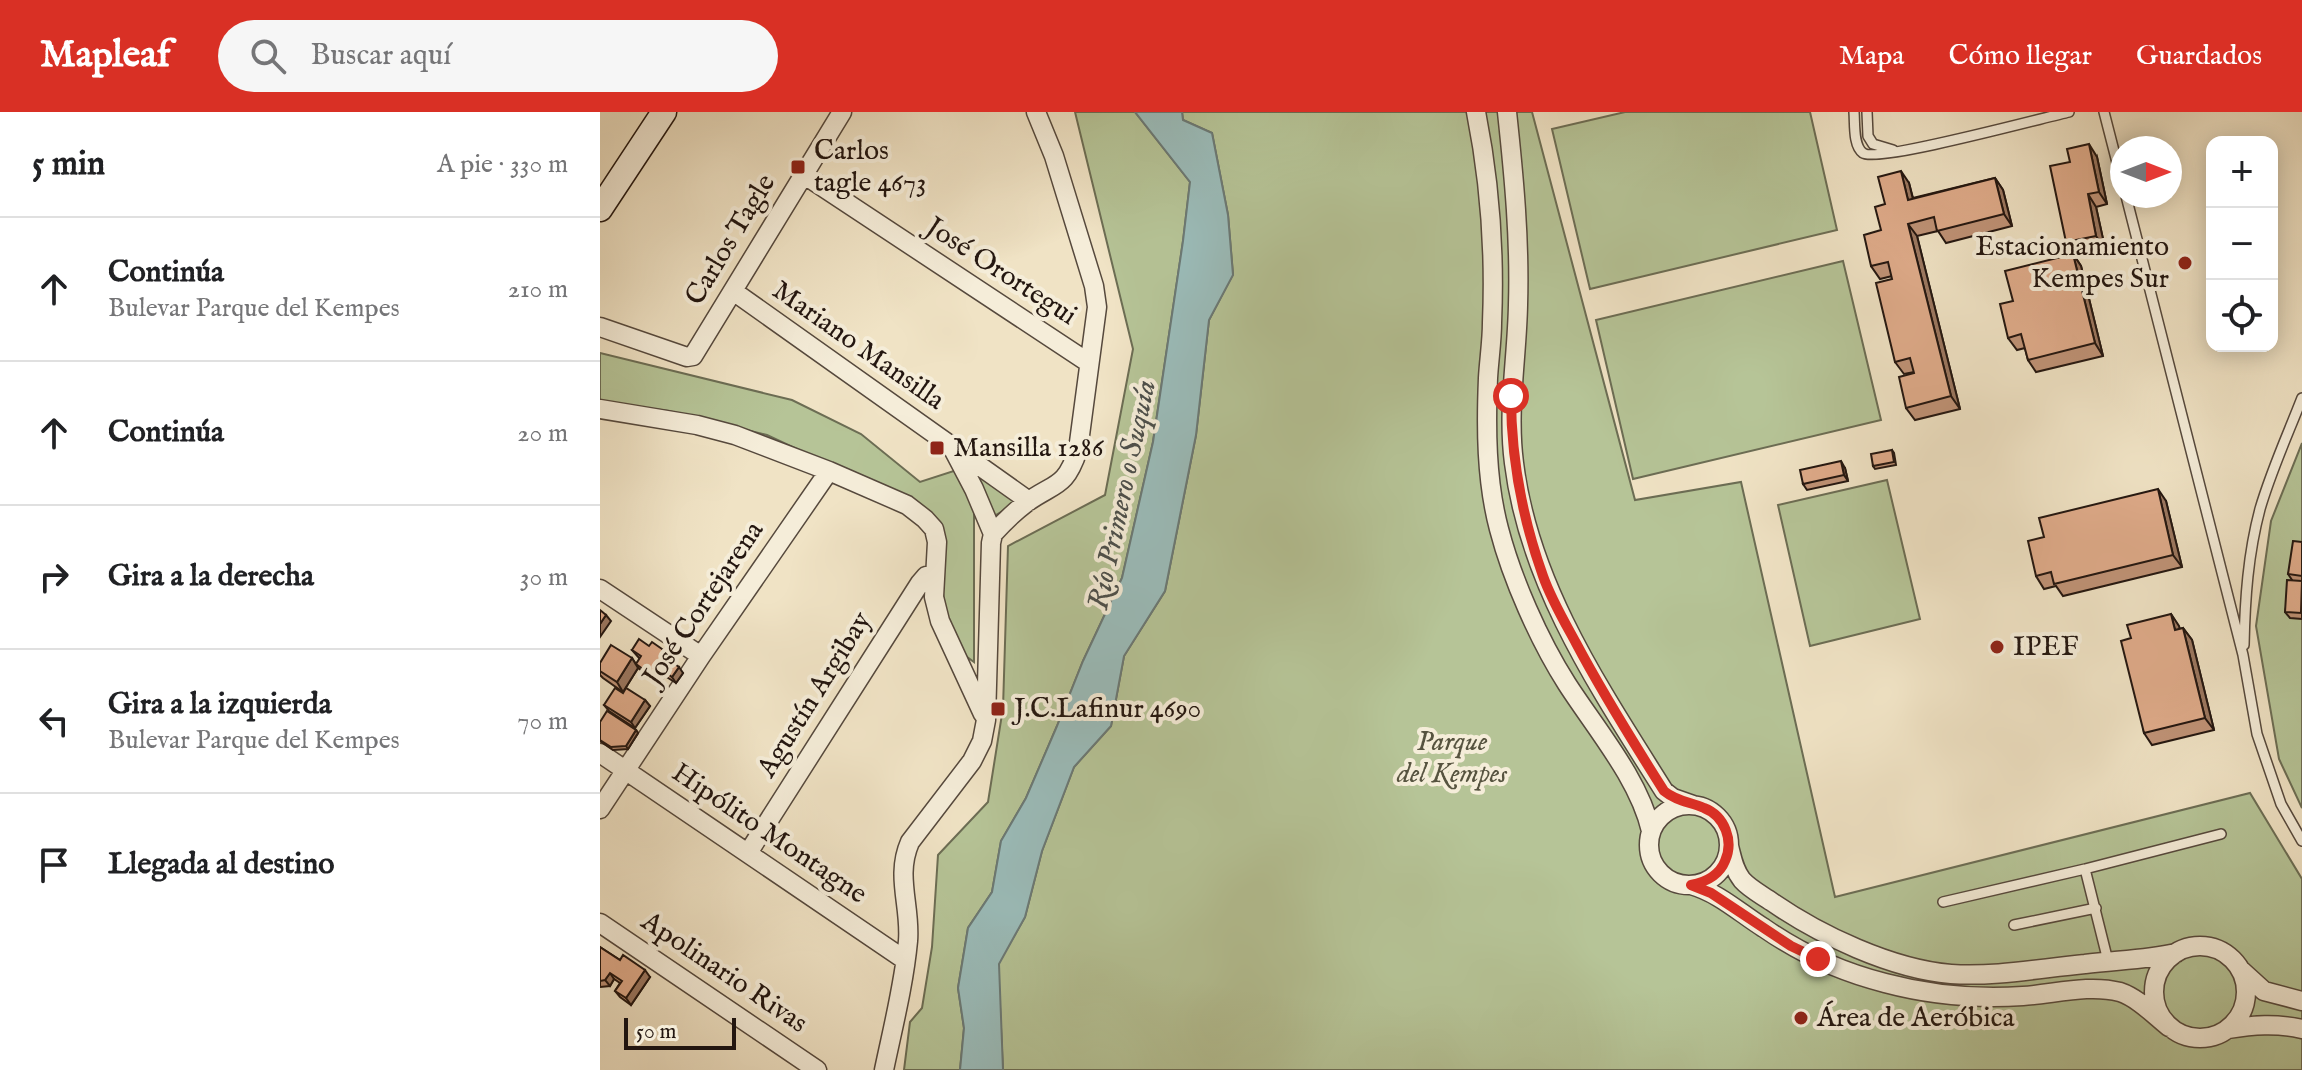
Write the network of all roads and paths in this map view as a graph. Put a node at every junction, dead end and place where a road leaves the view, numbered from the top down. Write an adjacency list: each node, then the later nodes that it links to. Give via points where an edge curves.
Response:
1 (664, 112): 14 (main road)
2 (842, 112): 12 (street, Carlos Tagle)
3 (1036, 112): 17 (street, via 1094,286 1097,307)
4 (1476, 112): 33 (street, via 1493,233 1488,442 1498,525 1551,656 1627,777)
5 (1507, 112): 31 (street, via 1519,244 1511,429 1525,518 1544,578 1606,700 1664,791)
6 (1854, 112): 11 (lane, via 1860,151 1867,156)
7 (1867, 112): 11 (lane, via 1873,144)
8 (2069, 112): 11 (lane)
9 (2104, 112): 10 (lane)
10 (2110, 136)
11 (1900, 152)
12 (803, 174): 15 (street, Carlos Tagle); 17 (street, José Orortegui)
13 (2129, 208): 26 (lane)
14 (600, 209)
15 (733, 291): 16 (street, Carlos Tagle, via 693,356); 20 (street, Mariano Mansilla)
16 (600, 327)
17 (1089, 363): 22 (street, via 1074,463 1055,487)
18 (2302, 398): 26 (lane, via 2256,525)
19 (600, 409): 21 (street, via 735,435)
20 (951, 446): 22 (street, Mariano Mansilla); 23 (street)
21 (829, 471): 24 (street, via 907,505 925,519 937,542); 27 (street, José Cortejarena)
22 (1029, 501): 23 (street)
23 (993, 534): 28 (street)
24 (935, 574): 28 (street, via 940,621); 37 (street, Agustín Argibay, via 920,583)
25 (600, 589): 27 (street)
26 (2243, 655): 35 (lane, via 2257,734 2281,804)
27 (701, 656): 30 (street, José Cortejarena)
28 (986, 720): 45 (street, via 972,761 904,857)
29 (600, 753): 30 (street, Hipólito Montagne)
30 (626, 771): 32 (street, José Cortejarena); 37 (street, Hipólito Montagne)
31 (1693, 805): 33 (street, via 1667,811); 36 (street, via 1715,814)
32 (600, 809)
33 (1651, 831): 39 (street, via 1648,844 1656,869 1678,884)
34 (2221, 834): 38 (lane)
35 (2302, 841)
36 (1729, 846): 39 (street, via 1721,869); 46 (street, via 1735,870 1745,883 1793,916 1904,964 1975,974)
37 (748, 853): 45 (street, Hipólito Montagne)
38 (2085, 869): 40 (lane); 41 (lane)
39 (1691, 885): 49 (street, via 1791,946 1853,974 1923,992 1979,998 2113,991 2127,995)
40 (1943, 902)
41 (2096, 908): 43 (lane); 46 (lane)
42 (600, 923): 52 (street, Apolinario Rivas)
43 (2014, 925)
44 (2176, 953): 46 (street); 47 (street, via 2193,946 2212,947); 49 (street, via 2163,964 2154,988 2159,1013)
45 (905, 960): 53 (street)
46 (2108, 961)
47 (2241, 970): 48 (street, via 2264,991); 50 (street, via 2244,1007)
48 (2302, 1001)
49 (2169, 1027): 50 (street, via 2197,1039)
50 (2228, 1029): 51 (street)
51 (2302, 1029)
52 (817, 1070)
53 (884, 1070)

